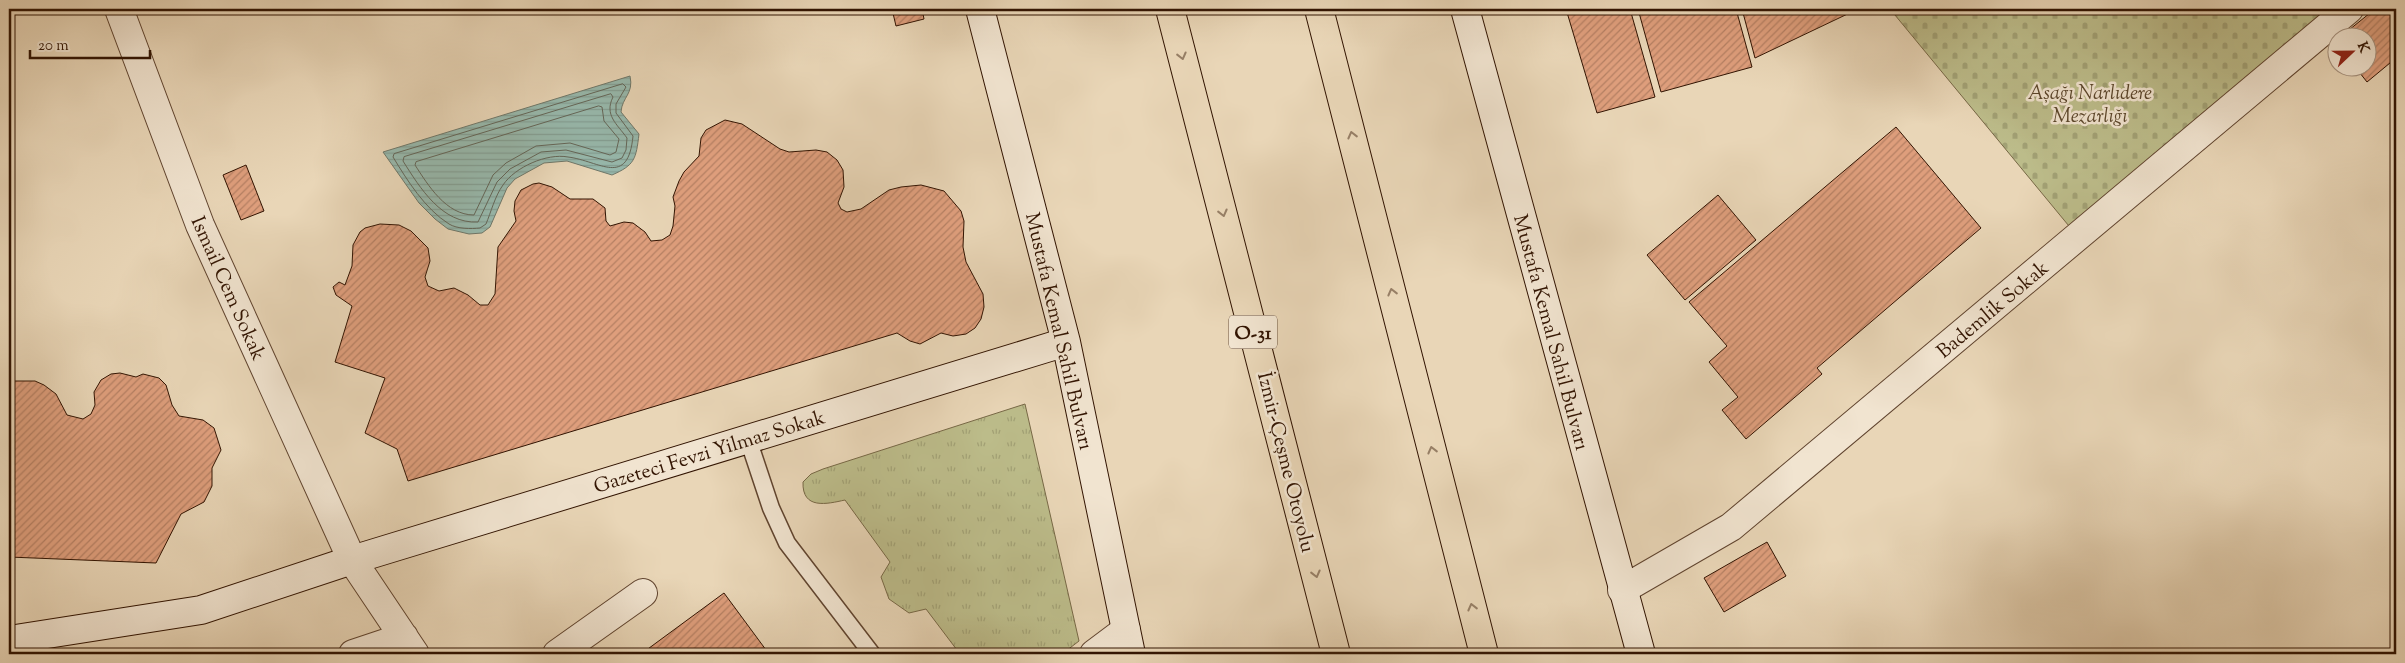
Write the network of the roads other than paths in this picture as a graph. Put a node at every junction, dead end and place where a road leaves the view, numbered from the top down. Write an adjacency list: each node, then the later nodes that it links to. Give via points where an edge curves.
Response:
1 (119, 9): 9 (street, Ismail Cem Sokak, via 200,225)
2 (980, 9): 7 (street, Mustafa Kemal Sahil Bulvarı)
3 (1170, 9): 19 (highway, İzmir-Çeşme Otoyolu / O-31, one-way to 19)
4 (1320, 9): 20 (highway, one-way to 4)
5 (1465, 9): 10 (street, Mustafa Kemal Sahil Bulvarı)
6 (2349, 9): 10 (street, Bademlik Sokak, via 1731,527)
7 (1066, 342): 8 (street, Gazeteci Fevzi Yilmaz Sokak); 13 (street, Mustafa Kemal Sahil Bulvarı)
8 (748, 439): 9 (street, Gazeteci Fevzi Yilmaz Sokak); 17 (lane, via 771,508 787,543)
9 (352, 560): 12 (street, Gazeteci Fevzi Yilmaz Sokak, via 201,610); 14 (street, Ismail Cem Sokak)
10 (1622, 590): 21 (street, Mustafa Kemal Sahil Bulvarı)
11 (643, 593): 16 (street)
12 (9, 640)
13 (1128, 642): 18 (street)
14 (410, 646): 15 (street)
15 (353, 654)
16 (557, 654)
17 (872, 654)
18 (1094, 654)
19 (1336, 654)
20 (1484, 654)
21 (1641, 654)

